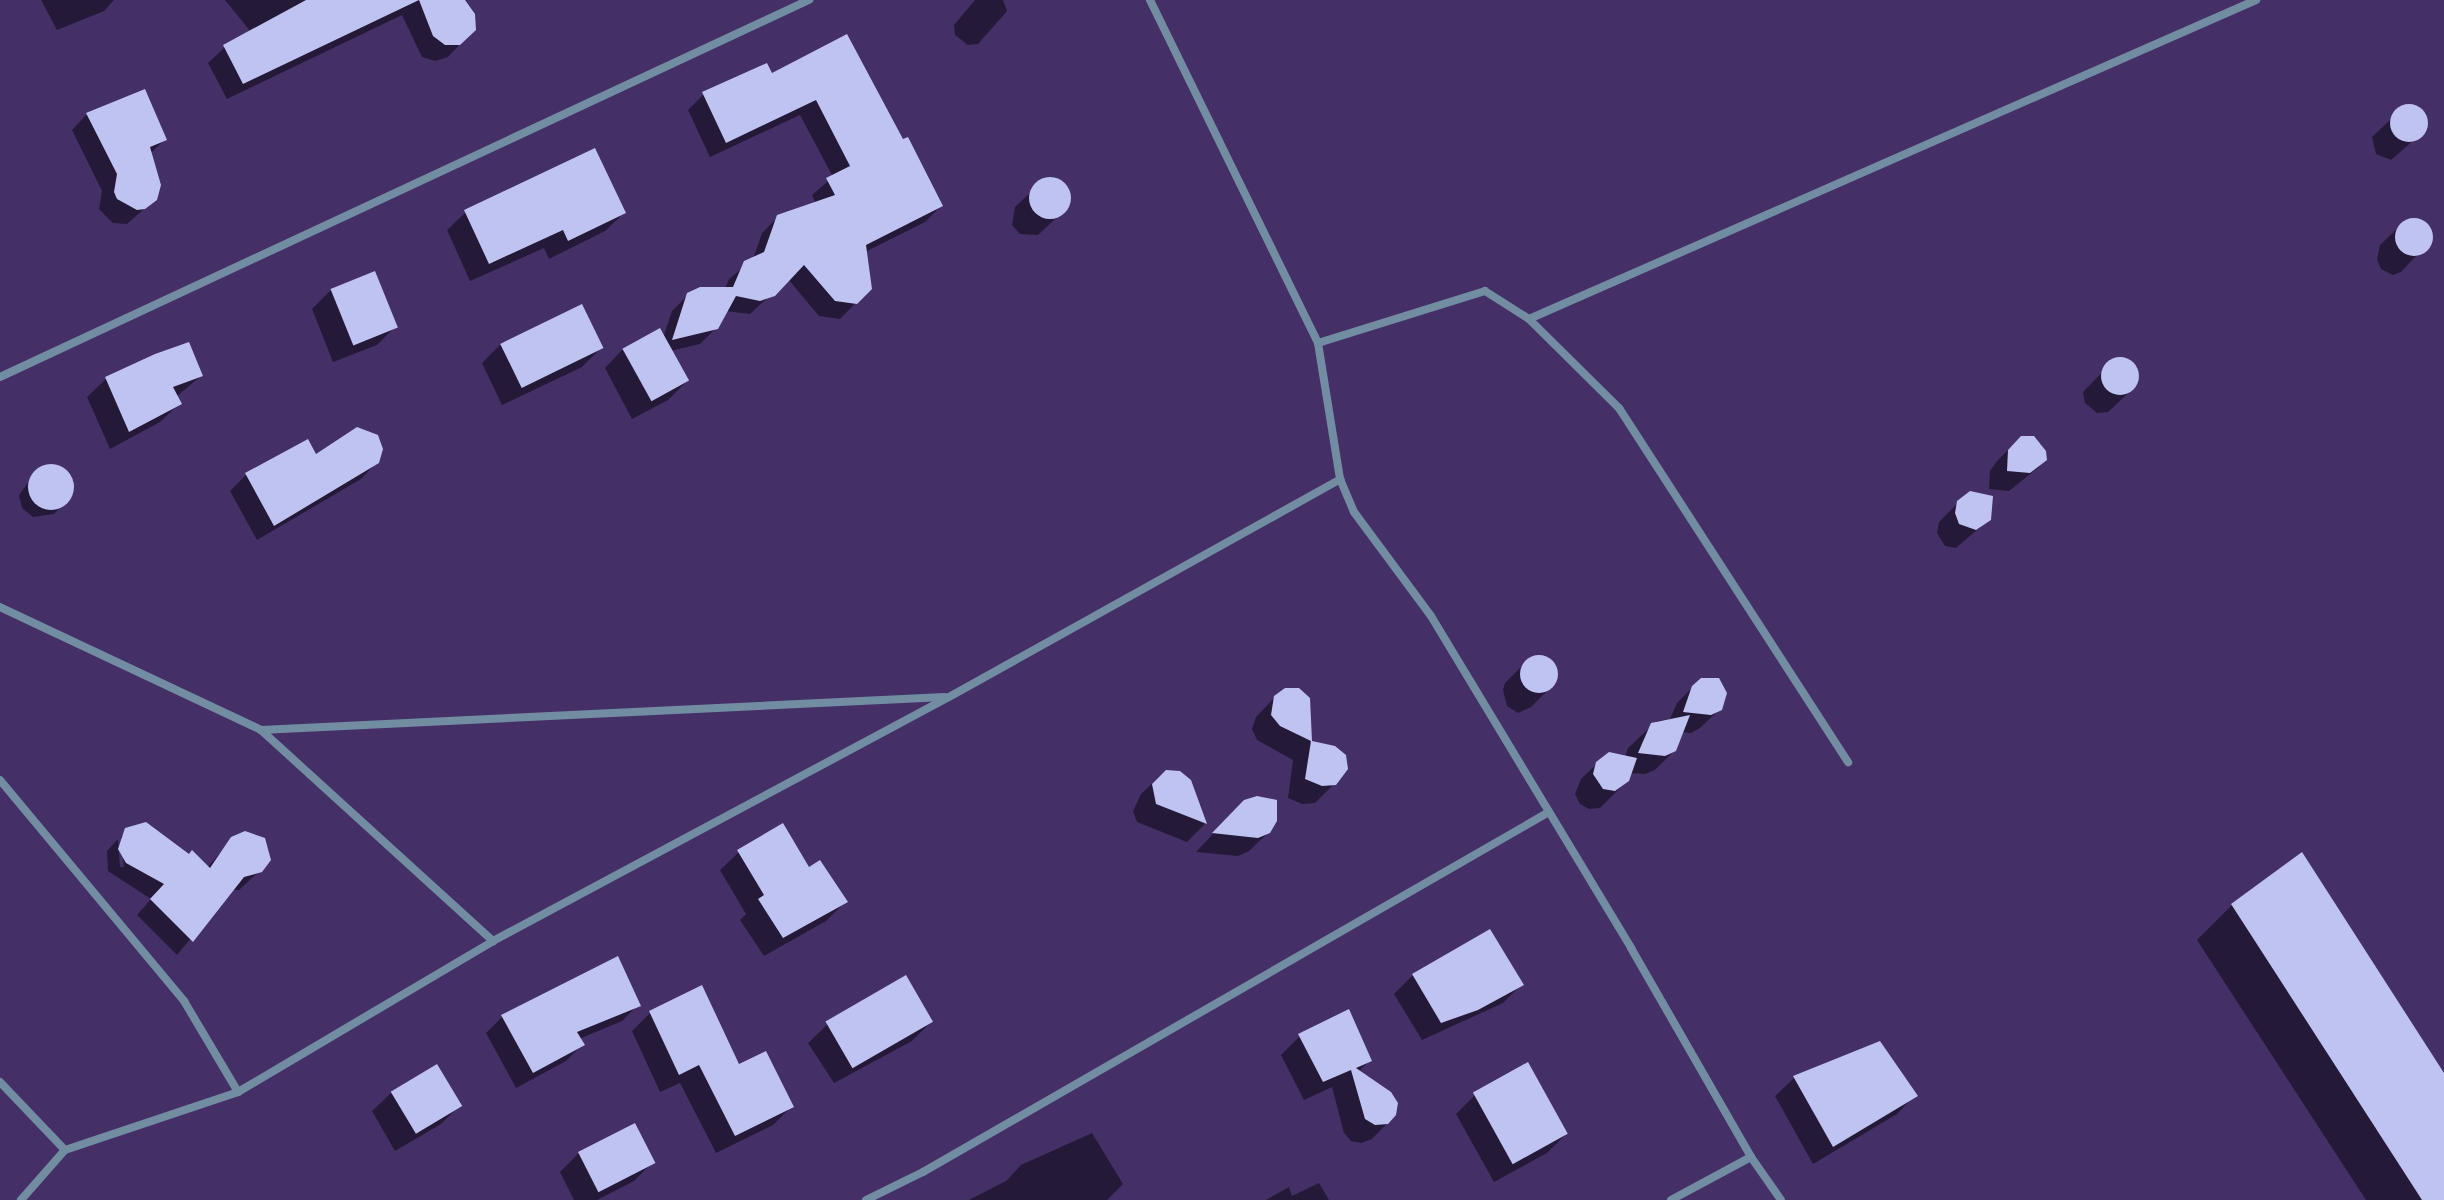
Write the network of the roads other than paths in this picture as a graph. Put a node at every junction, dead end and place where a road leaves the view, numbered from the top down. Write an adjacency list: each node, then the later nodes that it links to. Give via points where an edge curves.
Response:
1 (809, 0): 6 (street)
2 (1150, 0): 5 (street)
3 (2256, 0): 4 (street)
4 (1529, 319): 5 (street, via 1485,291); 11 (street, via 1619,408)
5 (1318, 343): 7 (street)
6 (0, 377)
7 (1340, 479): 9 (street); 13 (street, via 1354,512 1431,616)
8 (0, 607): 10 (street)
9 (949, 697): 10 (street); 14 (street)
10 (261, 730): 14 (street)
11 (1848, 762)
12 (0, 780): 16 (street, via 184,1001)
13 (1549, 812): 18 (street); 20 (street)
14 (493, 941): 16 (street)
15 (0, 1082): 17 (street)
16 (238, 1092): 17 (street)
17 (65, 1150): 19 (street)
18 (1751, 1157): 21 (street); 22 (street)
19 (21, 1200)
20 (866, 1200)
21 (1671, 1200)
22 (1781, 1200)

